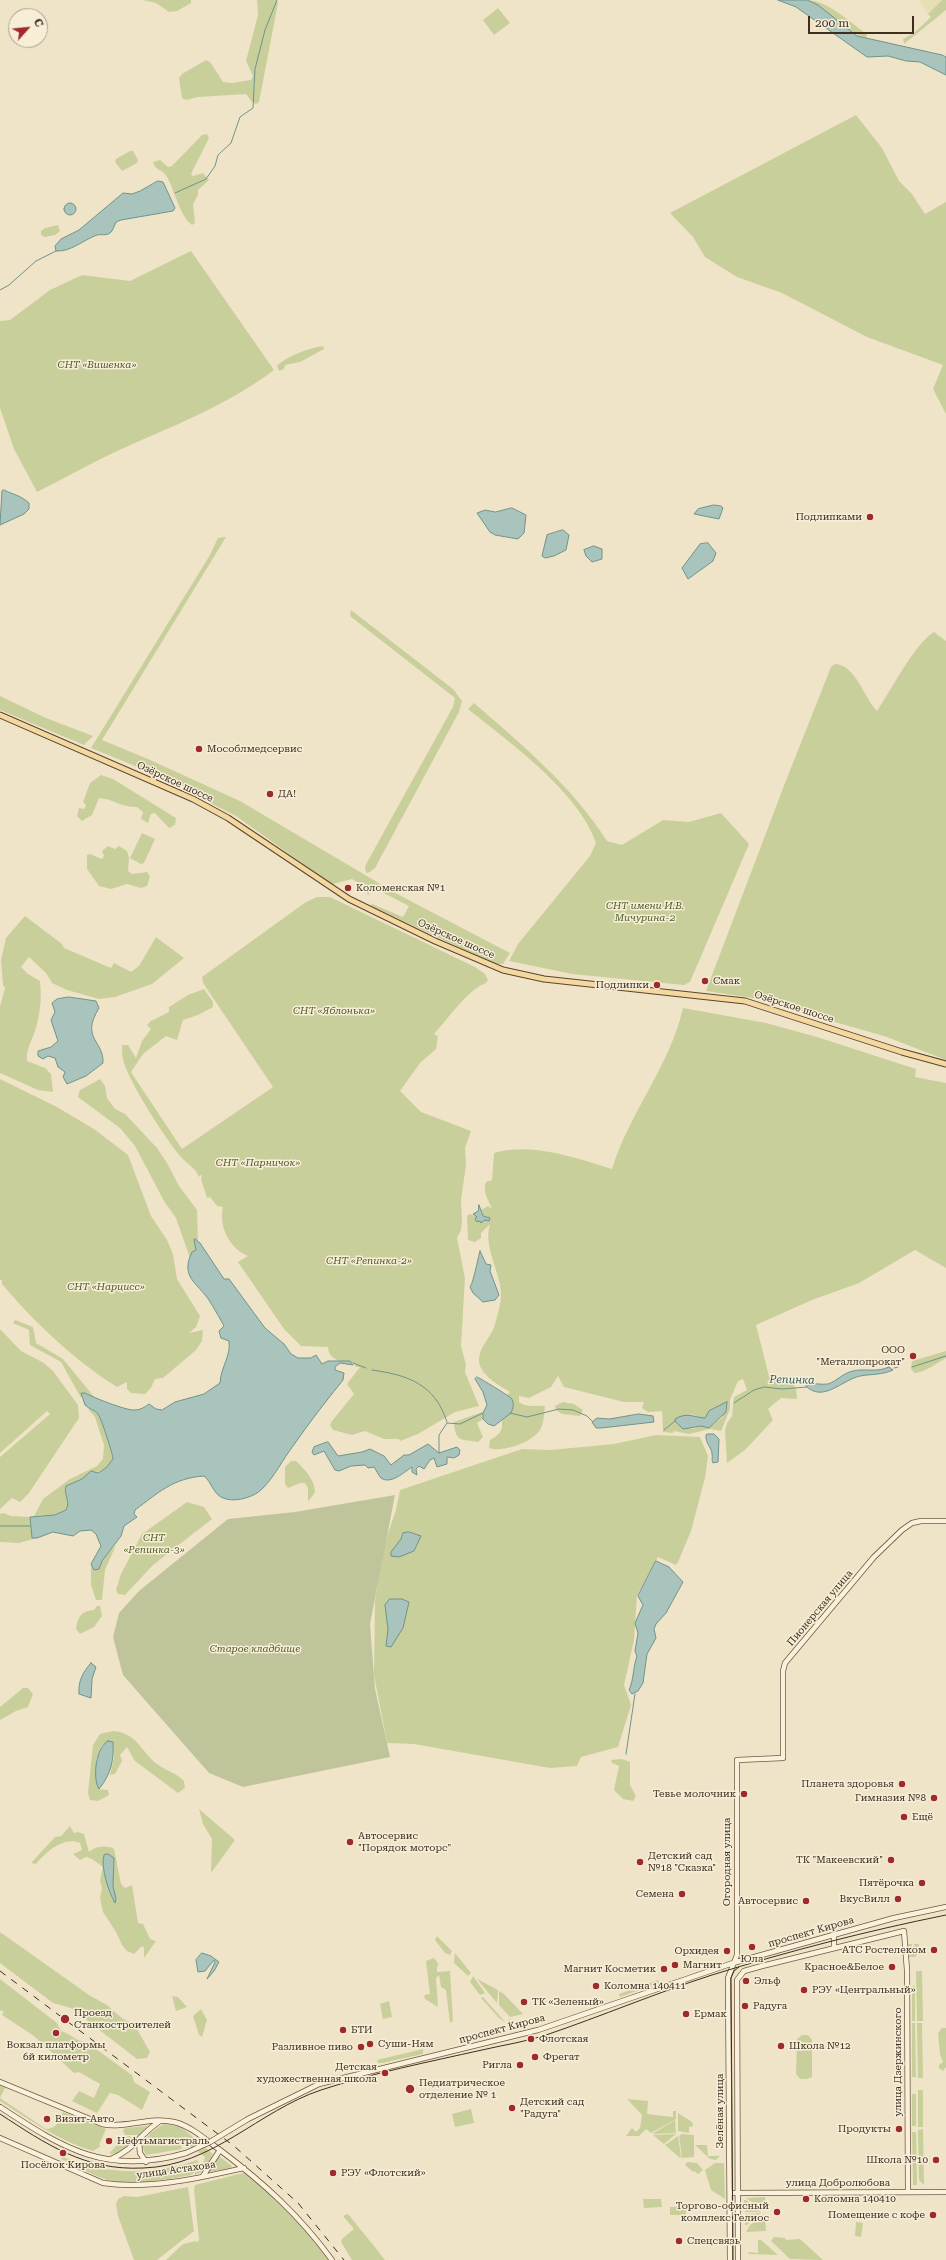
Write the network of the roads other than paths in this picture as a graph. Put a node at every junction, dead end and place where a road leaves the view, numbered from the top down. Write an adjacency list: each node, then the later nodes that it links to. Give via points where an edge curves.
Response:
1 (0, 716): 2 (main road, Озёрское шоссе, via 197,801 228,818 349,899 503,970 544,979 745,1001)
2 (946, 1064)
3 (946, 1521): 4 (street, Пионерская улица, via 921,1521 912,1523 902,1530 874,1558 785,1663 783,1758)
4 (737, 1760): 8 (street, Огородная улица, via 737,1955)
5 (946, 1907): 6 (street, проспект Кирова)
6 (834, 1935): 7 (street); 8 (street, проспект Кирова)
7 (834, 1948): 20 (street, Зелёная улица, via 748,1970 739,1975 737,1980); 21 (street, улица Дзержинского, via 904,1931 907,1970)
8 (733, 1963): 15 (street, проспект Кирова, bridge, via 538,2030 319,2084); 23 (street, Зелёная улица, via 728,1978)
9 (0, 2082): 11 (street, via 102,2124 118,2126)
10 (0, 2107): 16 (street, улица Астахова, via 62,2145)
11 (162, 2120): 13 (street); 14 (street, via 185,2126)
12 (0, 2138): 19 (street, улица Астахова, via 103,2183 146,2185)
13 (139, 2141): 16 (street, via 125,2153); 17 (street, via 140,2153)
14 (220, 2150): 18 (street); 19 (street)
15 (186, 2153): 17 (street, улица Астахова)
16 (109, 2160): 17 (street, улица Астахова)
17 (146, 2162)
18 (244, 2168): 19 (street, улица Астахова); 24 (street, via 287,2204)
19 (203, 2176)
20 (737, 2192): 21 (street, улица Добролюбова); 23 (street, улица Добролюбова); 26 (street, Зелёная улица)
21 (908, 2192): 22 (street, улица Добролюбова)
22 (946, 2192)
23 (730, 2193): 25 (street, Зелёная улица)
24 (332, 2260)
25 (730, 2260)
26 (738, 2260)

